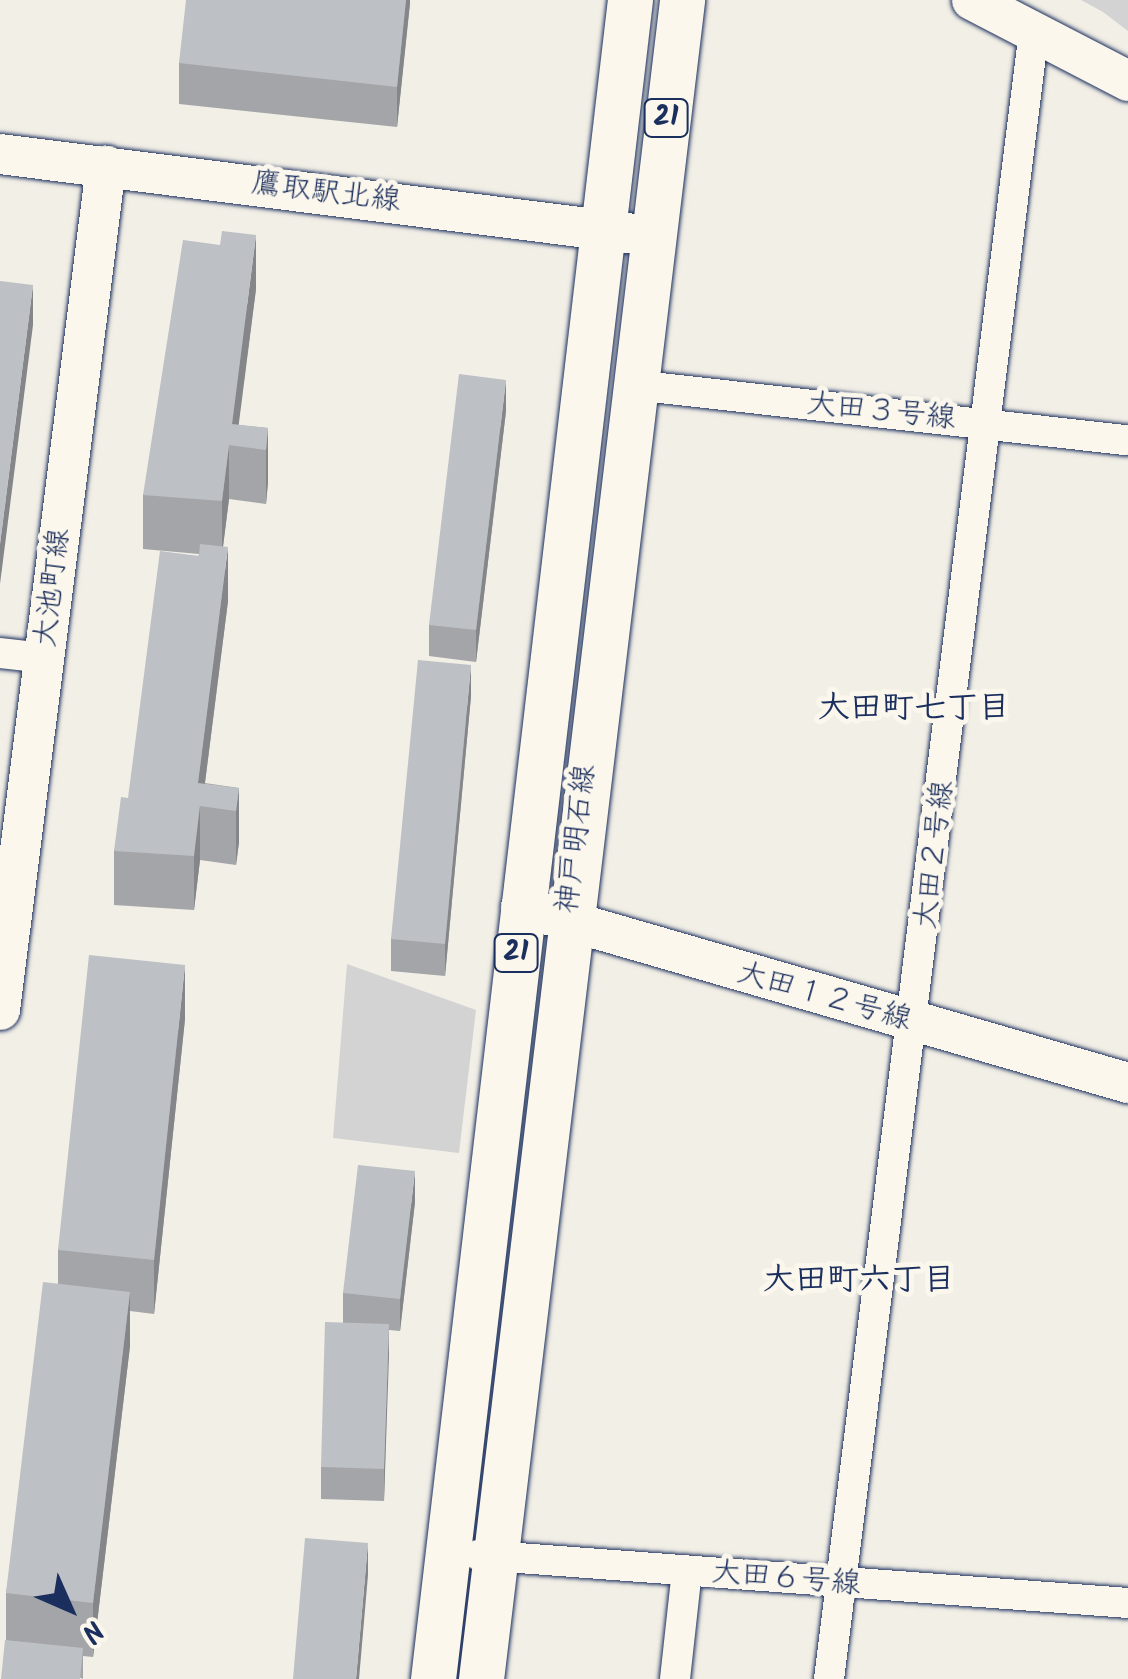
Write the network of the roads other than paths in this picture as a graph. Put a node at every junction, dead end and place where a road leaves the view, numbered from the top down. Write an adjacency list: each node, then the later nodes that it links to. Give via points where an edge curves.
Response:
1 (630, 0): 8 (main road, 神戸明石線 / 21)
2 (682, 0): 9 (main road, 神戸明石線 / 21)
3 (972, 0): 4 (street)
4 (1034, 30): 5 (street); 11 (street, 大田２号線)
5 (1128, 81)
6 (0, 154): 7 (street, 鷹取駅北線)
7 (106, 166): 8 (street, 鷹取駅北線); 14 (street, 大池町線)
8 (600, 227): 9 (street, 鷹取駅北線); 15 (main road, 神戸明石線 / 21)
9 (652, 236): 10 (main road, 神戸明石線 / 21)
10 (634, 385): 11 (street, 大田３号線); 17 (main road, 神戸明石線 / 21)
11 (988, 424): 12 (street, 大田３号線); 19 (street, 大田２号線)
12 (1128, 440)
13 (0, 653): 14 (street)
14 (44, 658): 16 (street, 大池町線)
15 (521, 906): 17 (street, 大田１２号線); 21 (main road, 神戸明石線 / 21)
16 (6, 911): 18 (street, 大池町線)
17 (567, 921): 19 (street, 大田１２号線); 22 (main road, 神戸明石線 / 21)
18 (0, 1010)
19 (915, 1024): 20 (street, 大田１２号線); 24 (street, 大田２号線)
20 (1128, 1082)
21 (444, 1555): 22 (street, 大田６号線); 26 (main road, 神戸明石線 / 21)
22 (492, 1556): 23 (street, 大田６号線); 27 (main road, 神戸明石線 / 21)
23 (687, 1571): 24 (street, 大田６号線); 28 (street)
24 (841, 1585): 25 (street, 大田６号線); 29 (street, 大田２号線)
25 (1128, 1604)
26 (432, 1679)
27 (480, 1679)
28 (675, 1679)
29 (829, 1679)

